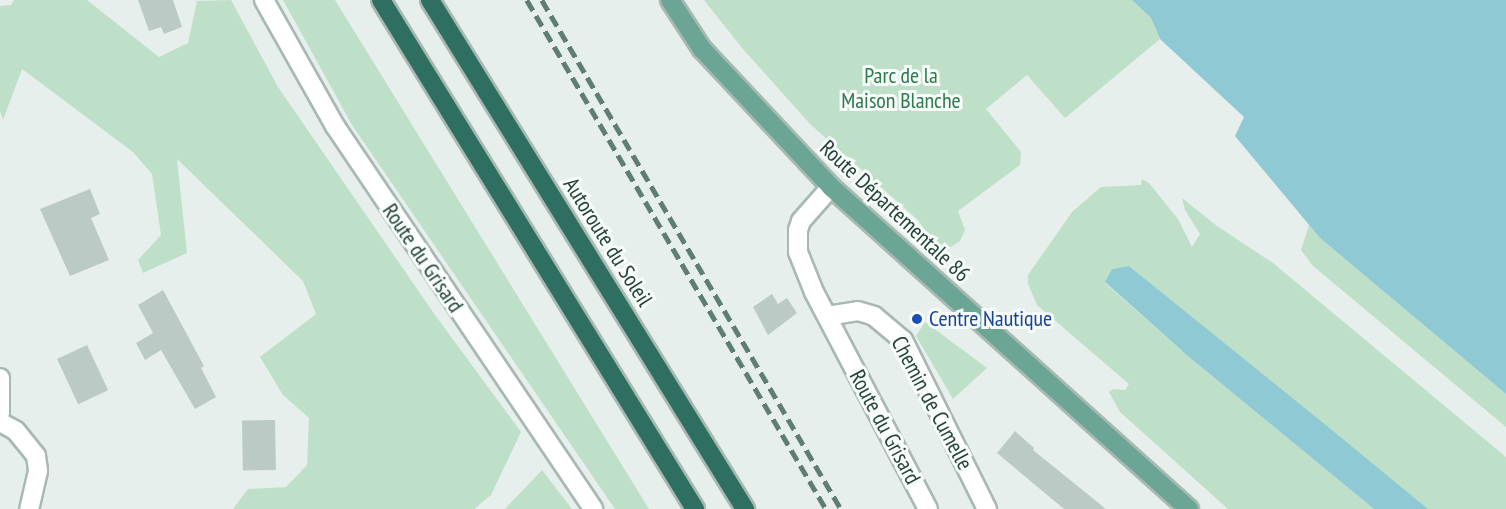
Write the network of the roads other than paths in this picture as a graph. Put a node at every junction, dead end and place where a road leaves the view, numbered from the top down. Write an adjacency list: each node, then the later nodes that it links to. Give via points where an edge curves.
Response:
1 (264, 0): 11 (street, Route du Grisard, via 335,126)
2 (381, 0): 12 (highway)
3 (430, 0): 13 (highway, Autoroute du Soleil)
4 (670, 0): 5 (main road, Route Départementale 86, via 702,49)
5 (831, 187): 6 (street, Route du Grisard, via 801,221 797,240 803,266); 16 (main road, Route Départementale 86)
6 (827, 316): 14 (street, Route du Grisard); 15 (street, Chemin de Cumelle, via 866,313 884,321 903,340)
7 (0, 378): 8 (street)
8 (0, 413)
9 (0, 422): 10 (street, via 16,431 36,456 38,471)
10 (29, 509)
11 (593, 509)
12 (695, 509)
13 (745, 509)
14 (928, 509)
15 (987, 509)
16 (1189, 509)

